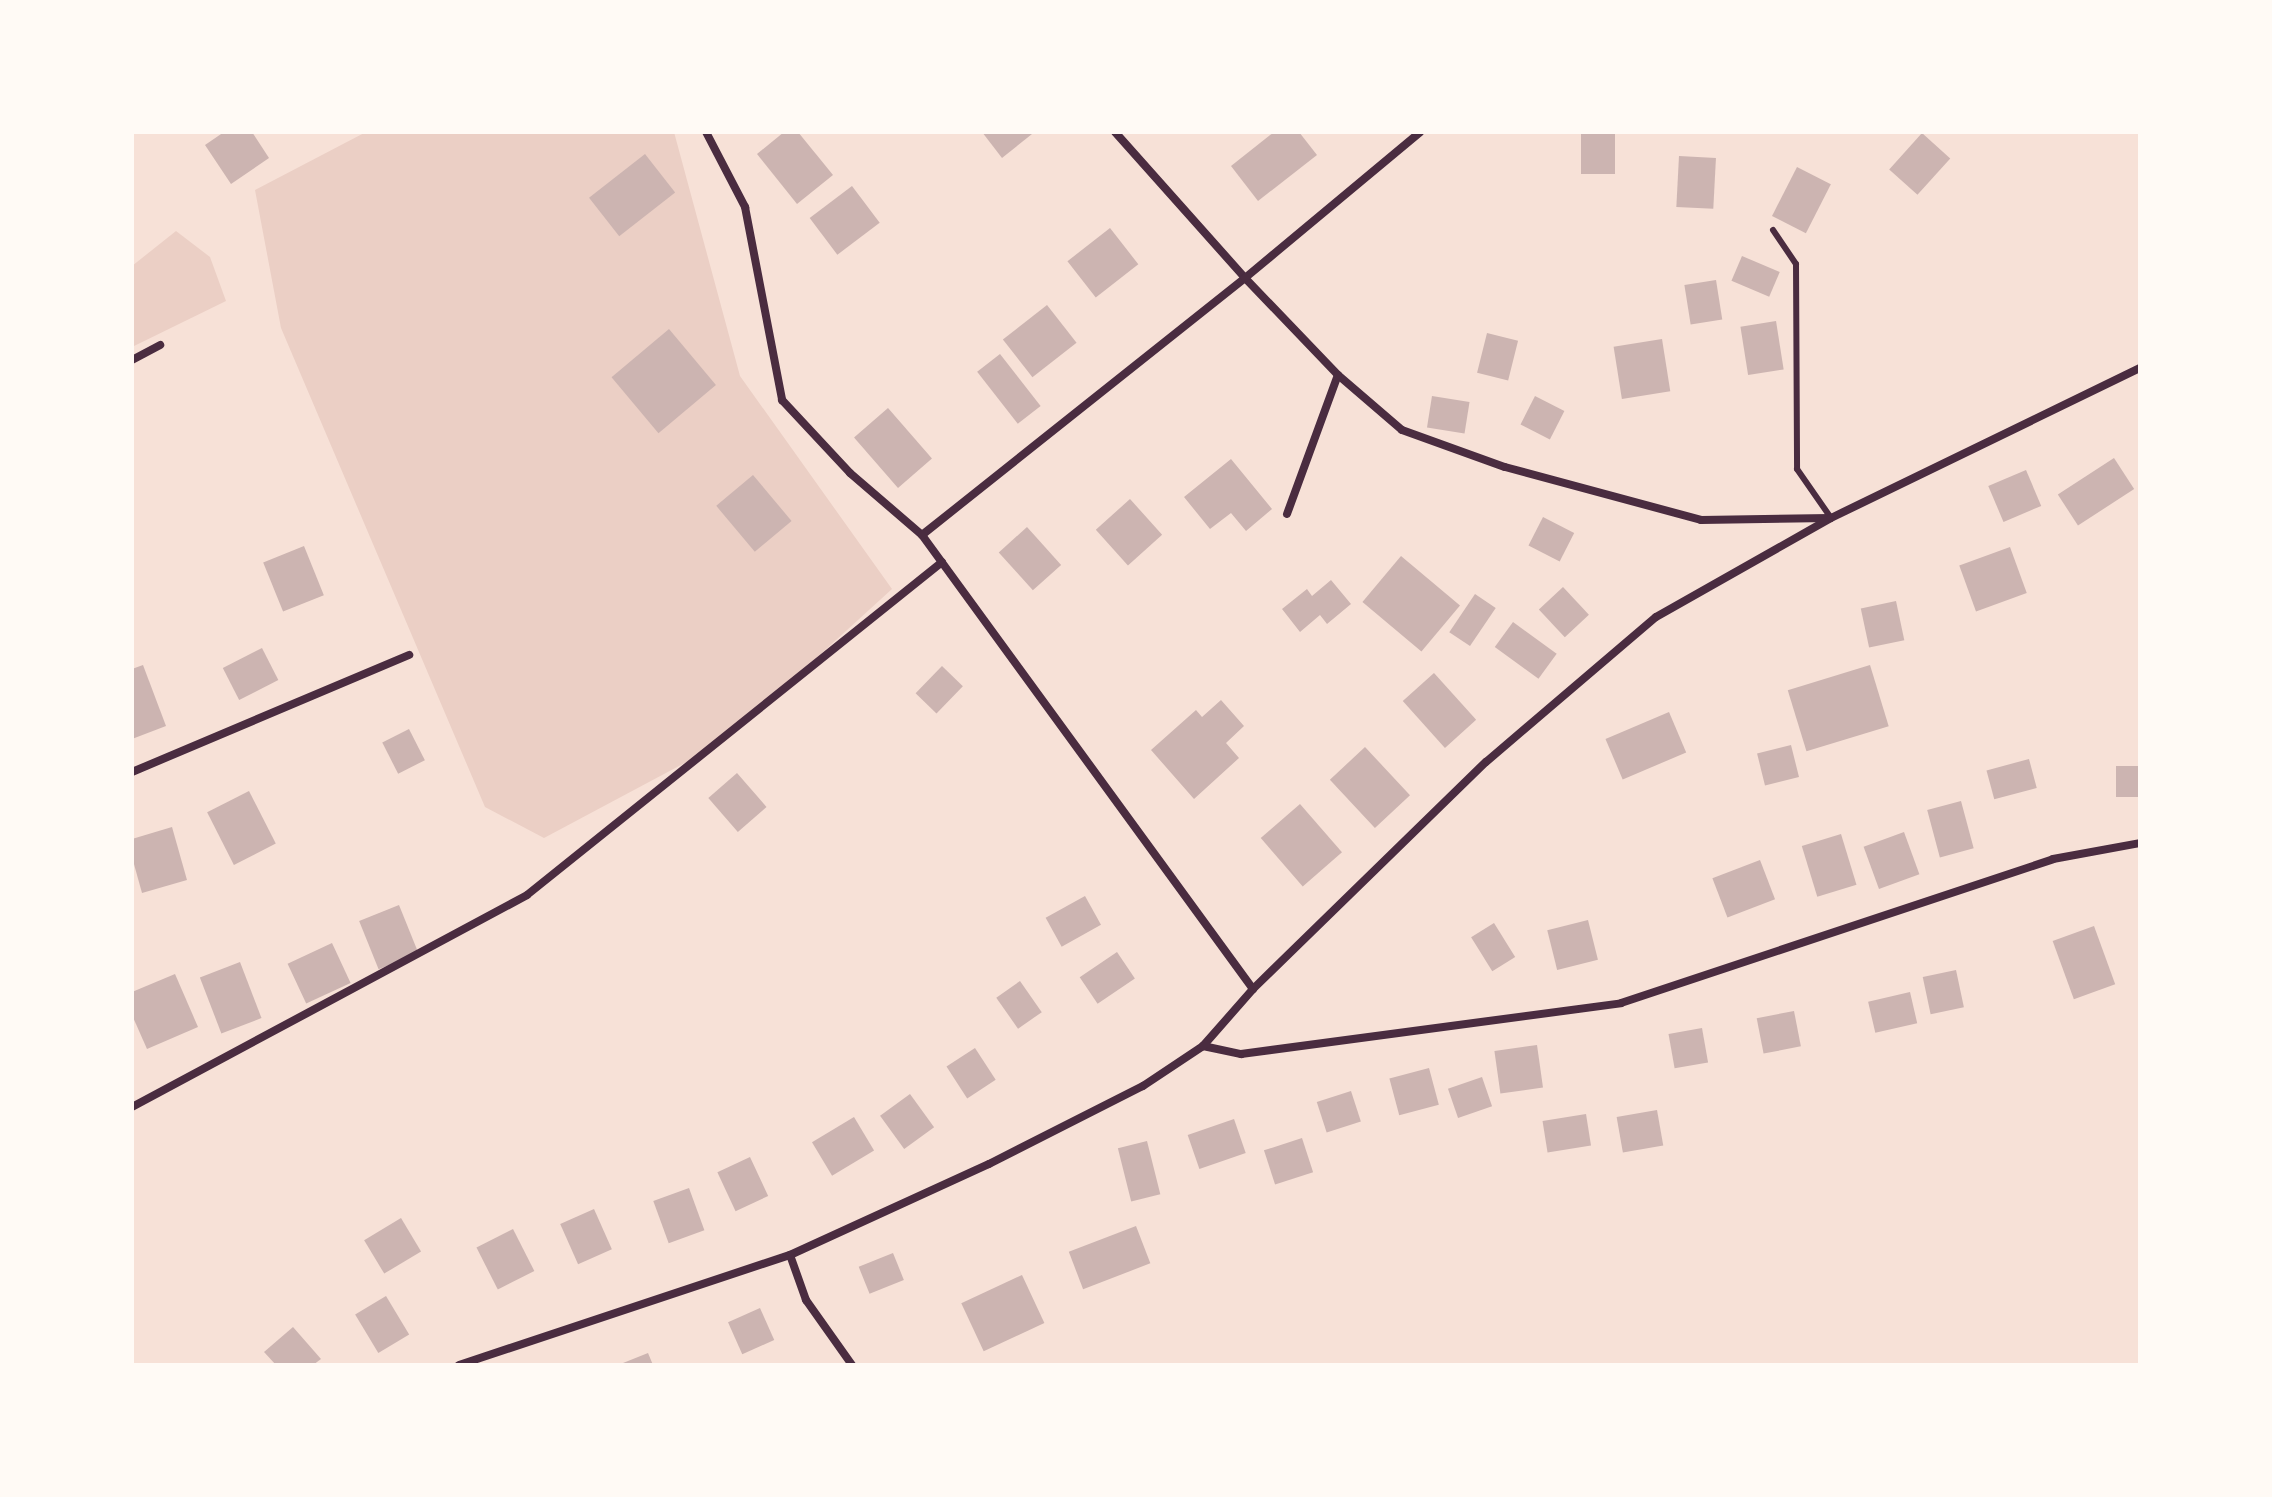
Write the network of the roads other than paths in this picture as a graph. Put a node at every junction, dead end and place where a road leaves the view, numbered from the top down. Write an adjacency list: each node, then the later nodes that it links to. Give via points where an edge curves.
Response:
1 (706, 132): 12 (street, via 745,207 782,400 850,473)
2 (1115, 132): 5 (street)
3 (1420, 132): 5 (street)
4 (1773, 230): 11 (lane, via 1796,264 1797,469)
5 (1245, 278): 9 (street); 12 (street)
6 (160, 345): 7 (street)
7 (132, 360)
8 (2140, 368): 11 (street)
9 (1338, 375): 10 (street); 11 (street, via 1402,430 1505,467 1701,520)
10 (1287, 514)
11 (1831, 518): 17 (street, via 1656,617 1486,762)
12 (922, 535): 13 (street)
13 (942, 562): 17 (street); 19 (street, via 527,895)
14 (409, 655): 15 (street)
15 (132, 772)
16 (2140, 843): 18 (street, via 2053,859 1621,1003 1241,1054)
17 (1253, 989): 18 (street)
18 (1203, 1046): 20 (street, via 1143,1086 1003,1157)
19 (132, 1107)
20 (790, 1255): 21 (street); 22 (street, via 806,1300)
21 (459, 1365)
22 (852, 1365)

